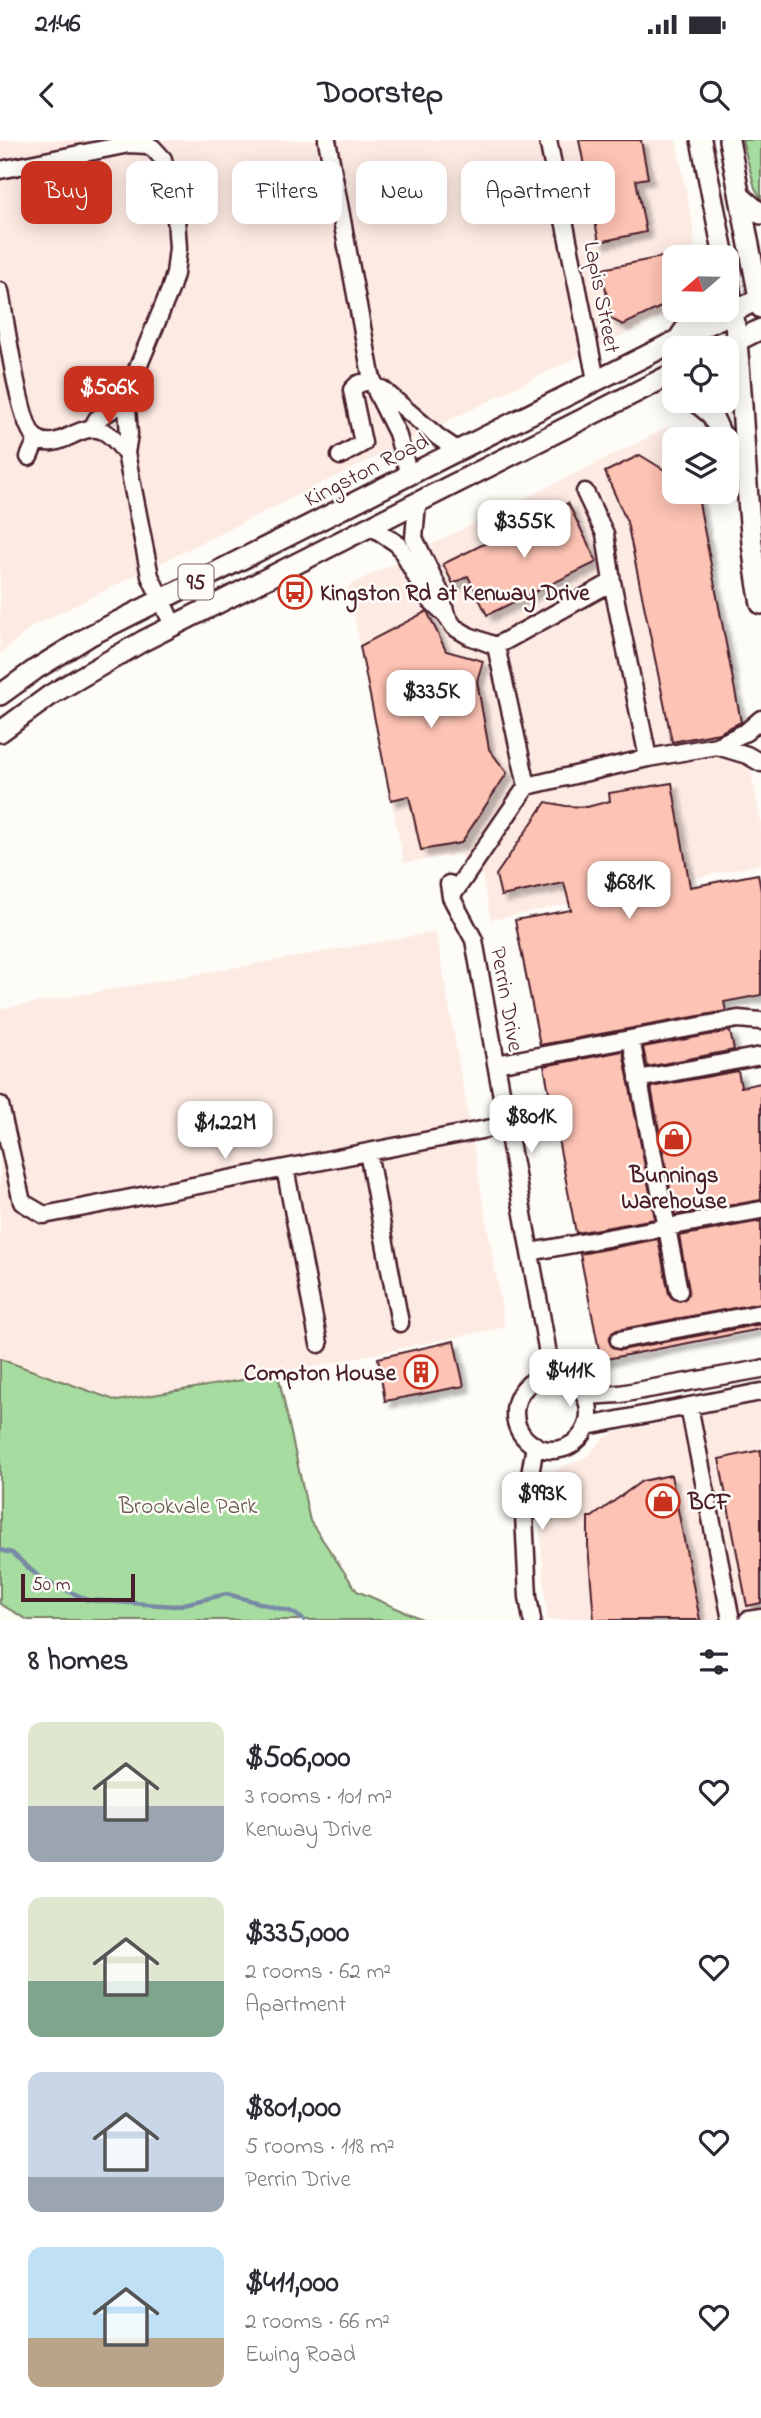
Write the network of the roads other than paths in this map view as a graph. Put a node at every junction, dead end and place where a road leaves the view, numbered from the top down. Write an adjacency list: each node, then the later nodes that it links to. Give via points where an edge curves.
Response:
1 (327, 140): 20 (street)
2 (548, 140): 19 (street, Lapis Street)
3 (701, 140): 9 (main road)
4 (729, 140): 7 (main road)
5 (155, 144): 6 (street, via 115,145); 23 (street, via 166,169 178,261)
6 (0, 170)
7 (741, 197): 8 (main road); 11 (main road)
8 (761, 214)
9 (722, 245)
10 (0, 291): 26 (street, via 25,421)
11 (761, 302): 12 (main road, Kingston Road / 95)
12 (739, 310)
13 (713, 322): 15 (main road, Kingston Road / 95)
14 (761, 329): 16 (main road)
15 (683, 336)
16 (739, 340)
17 (662, 347): 19 (main road, Kingston Road / 95)
18 (662, 379): 21 (main road, 95)
19 (596, 380): 27 (main road, Kingston Road / 95)
20 (373, 383): 27 (street); 29 (street, via 358,384 352,390 363,443); 33 (street, via 397,433)
21 (654, 383): 22 (main road); 35 (main road, 95)
22 (662, 386)
23 (126, 401): 25 (street, via 97,419); 28 (street)
24 (739, 413): 32 (main road)
25 (92, 428): 26 (street, via 58,441); 28 (street, via 104,431)
26 (37, 439): 30 (street)
27 (457, 450): 33 (main road, Kingston Road / 95)
28 (126, 453): 38 (street, via 150,576)
29 (340, 456)
30 (29, 457)
31 (739, 463): 32 (main road)
32 (746, 472): 39 (main road)
33 (409, 475): 38 (main road, Kingston Road / 95)
34 (585, 492): 37 (street, via 605,534)
35 (417, 503): 36 (main road, 95); 40 (street, via 414,538)
36 (371, 526): 40 (street, via 399,545 427,597); 41 (main road, 95)
37 (612, 582): 42 (street); 47 (street)
38 (160, 600): 41 (street); 43 (main road, Kingston Road / 95, via 91,635)
39 (761, 604)
40 (446, 615): 42 (street, via 461,632)
41 (173, 625): 45 (main road, 95, via 83,674)
42 (496, 646): 49 (street)
43 (0, 695)
44 (761, 719): 46 (street)
45 (0, 732)
46 (717, 746): 47 (street); 48 (street)
47 (648, 758): 49 (street)
48 (761, 763)
49 (527, 786): 53 (street, Perrin Drive, via 450,890 474,940)
50 (761, 1021): 51 (street, via 738,1019)
51 (631, 1039): 53 (street); 54 (street)
52 (761, 1056): 54 (street)
53 (496, 1064): 56 (street, Perrin Drive)
54 (638, 1079): 60 (street)
55 (0, 1105): 58 (street, via 22,1202 44,1215)
56 (507, 1125): 57 (street); 61 (street, Perrin Drive)
57 (368, 1152): 58 (street); 64 (street)
58 (285, 1168): 66 (street)
59 (761, 1210): 60 (street)
60 (667, 1227): 61 (street); 62 (street)
61 (530, 1252): 68 (street, Perrin Drive)
62 (679, 1291)
63 (761, 1312): 65 (street)
64 (400, 1323)
65 (619, 1340)
66 (319, 1344)
67 (761, 1368): 70 (street, via 620,1394)
68 (552, 1376): 70 (street, via 573,1382); 73 (street, via 528,1385 516,1405 519,1428)
69 (761, 1392): 71 (street)
70 (585, 1396): 72 (street)
71 (689, 1406): 72 (street); 76 (street)
72 (587, 1426): 73 (street, via 580,1437 562,1448 548,1450)
73 (535, 1445): 75 (street, via 523,1494)
74 (761, 1618): 77 (street)
75 (532, 1620)
76 (731, 1620)
77 (748, 1620)

